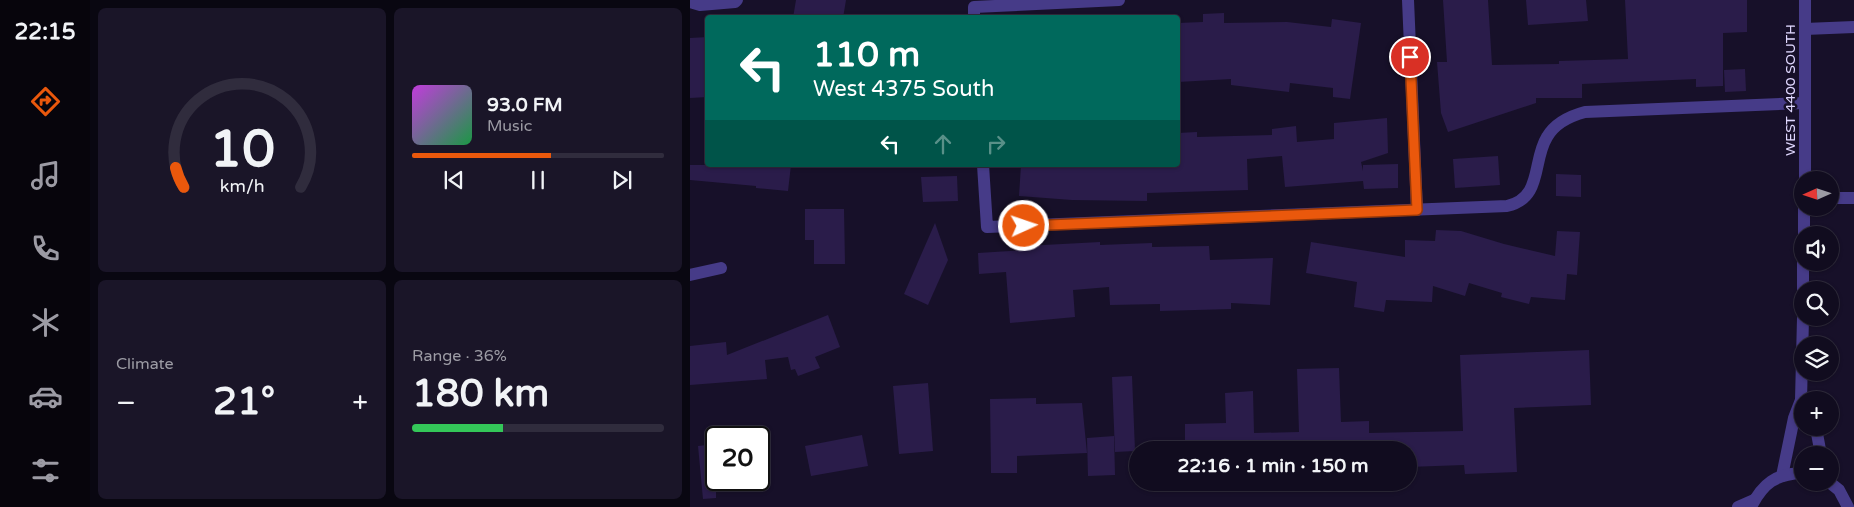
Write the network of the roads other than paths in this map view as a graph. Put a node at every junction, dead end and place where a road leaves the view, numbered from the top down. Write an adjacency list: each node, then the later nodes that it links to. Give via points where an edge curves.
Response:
1 (737, 0): 5 (street, via 700,5)
2 (1119, 0): 6 (street, via 974,7)
3 (1408, 0): 14 (street)
4 (1805, 0): 8 (street, WEST 4400 SOUTH)
5 (690, 2)
6 (974, 15)
7 (1854, 27): 8 (street)
8 (1805, 29): 9 (street, WEST 4400 SOUTH)
9 (1805, 103): 11 (street, WEST 4400 SOUTH); 14 (street, via 1585,112 1558,124 1546,138 1532,186 1518,204)
10 (983, 167): 14 (street, via 987,227)
11 (1804, 171)
12 (1839, 198): 13 (street)
13 (1854, 198)
14 (1417, 210)
15 (721, 268): 16 (street)
16 (690, 275)
17 (1802, 326): 18 (street)
18 (1802, 391)
19 (1794, 418): 21 (street)
20 (1794, 474): 21 (street)
21 (1782, 476): 24 (street, via 1772,480 1758,493)
22 (1839, 491): 23 (street)
23 (1848, 501)
24 (1752, 504): 25 (street)
25 (1738, 507)

